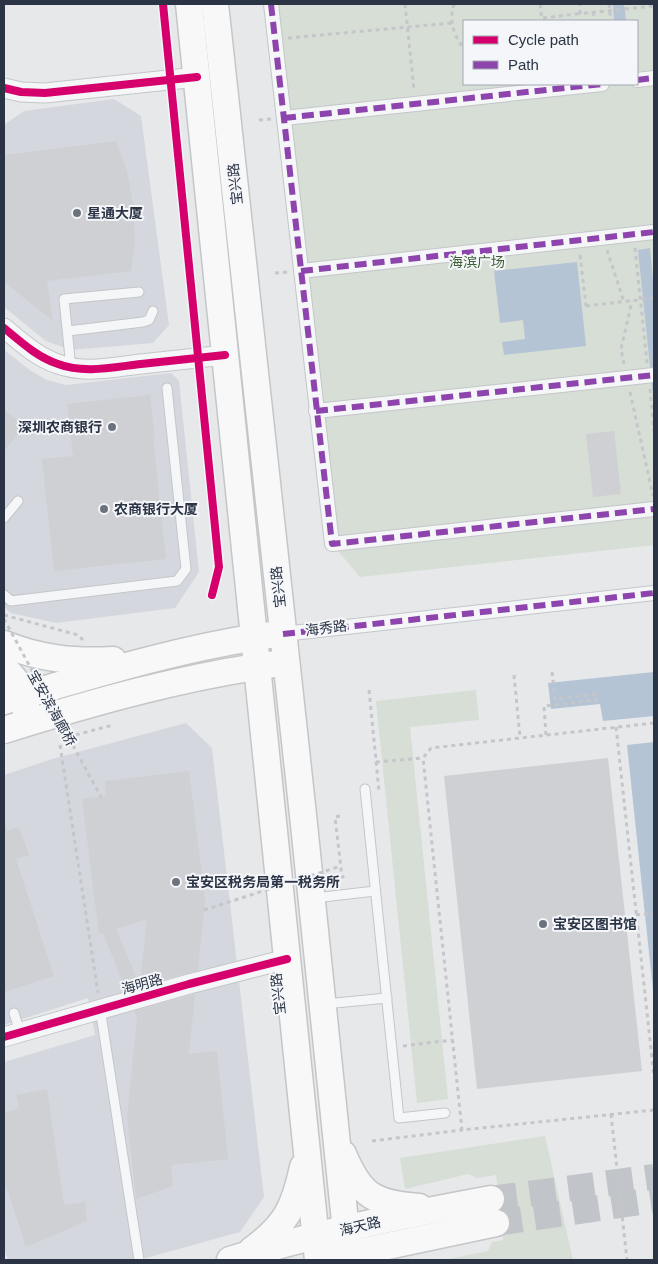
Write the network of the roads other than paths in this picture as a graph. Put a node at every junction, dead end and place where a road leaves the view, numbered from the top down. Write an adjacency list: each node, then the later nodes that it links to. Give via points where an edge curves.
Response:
1 (189, 4): 4 (main road, 宝兴路)
2 (215, 4): 26 (main road, 宝兴路)
3 (271, 4): 9 (street)
4 (197, 77): 8 (street, via 45,93); 16 (main road, 宝兴路)
5 (654, 78): 6 (street)
6 (638, 80)
7 (593, 85): 9 (street)
8 (4, 88)
9 (284, 118): 11 (street)
10 (654, 232): 11 (street)
11 (301, 271): 20 (street)
12 (139, 292): 15 (lane, via 64,299)
13 (153, 311): 15 (lane, via 149,320 143,322)
14 (4, 328): 17 (street, via 45,358)
15 (68, 331): 17 (lane)
16 (225, 355): 17 (street, via 98,369); 27 (main road, 宝兴路)
17 (72, 368)
18 (651, 375): 20 (street, bridge)
19 (167, 388): 25 (lane, via 186,570 177,581 11,601)
20 (316, 411): 22 (street, via 332,544)
21 (18, 501): 23 (lane)
22 (654, 509)
23 (4, 518)
24 (654, 593): 26 (street, 海秀路)
25 (4, 595)
26 (283, 634): 27 (main road, 海秀路); 30 (main road, 宝兴路)
27 (254, 638): 29 (main road, 海秀路, via 215,644); 31 (main road, 宝兴路)
28 (4, 644): 29 (main road, via 35,656 66,660)
29 (164, 658): 33 (main road, 海秀路)
30 (286, 662): 31 (main road); 37 (main road, 宝兴路)
31 (257, 666): 34 (main road, via 128,694); 38 (main road, 宝兴路)
32 (4, 668): 33 (main road, via 12,675)
33 (11, 701): 34 (main road, via 26,709)
34 (14, 727)
35 (365, 789): 36 (lane)
36 (375, 891): 37 (lane); 39 (lane)
37 (312, 898): 40 (main road, 宝兴路)
38 (287, 959): 41 (street, 海明路); 46 (main road, 宝兴路)
39 (387, 998): 40 (lane); 44 (lane, via 399,1118)
40 (322, 1004): 45 (main road, 宝兴路)
41 (100, 1008): 43 (street, 海明路); 52 (lane)
42 (14, 1013): 43 (lane)
43 (12, 1034)
44 (445, 1113)
45 (337, 1141): 48 (main road, via 350,1172 370,1196); 49 (main road, 宝兴路)
46 (307, 1147): 50 (main road, 宝兴路); 51 (main road, via 297,1192 286,1218 266,1240)
47 (493, 1211): 48 (main road, 海天路)
48 (440, 1221): 49 (main road, 海天路); 53 (main road)
49 (348, 1248): 50 (main road, 海天路)
50 (319, 1252): 51 (main road, 海天路)
51 (237, 1258)
52 (139, 1260)
53 (393, 1260)

